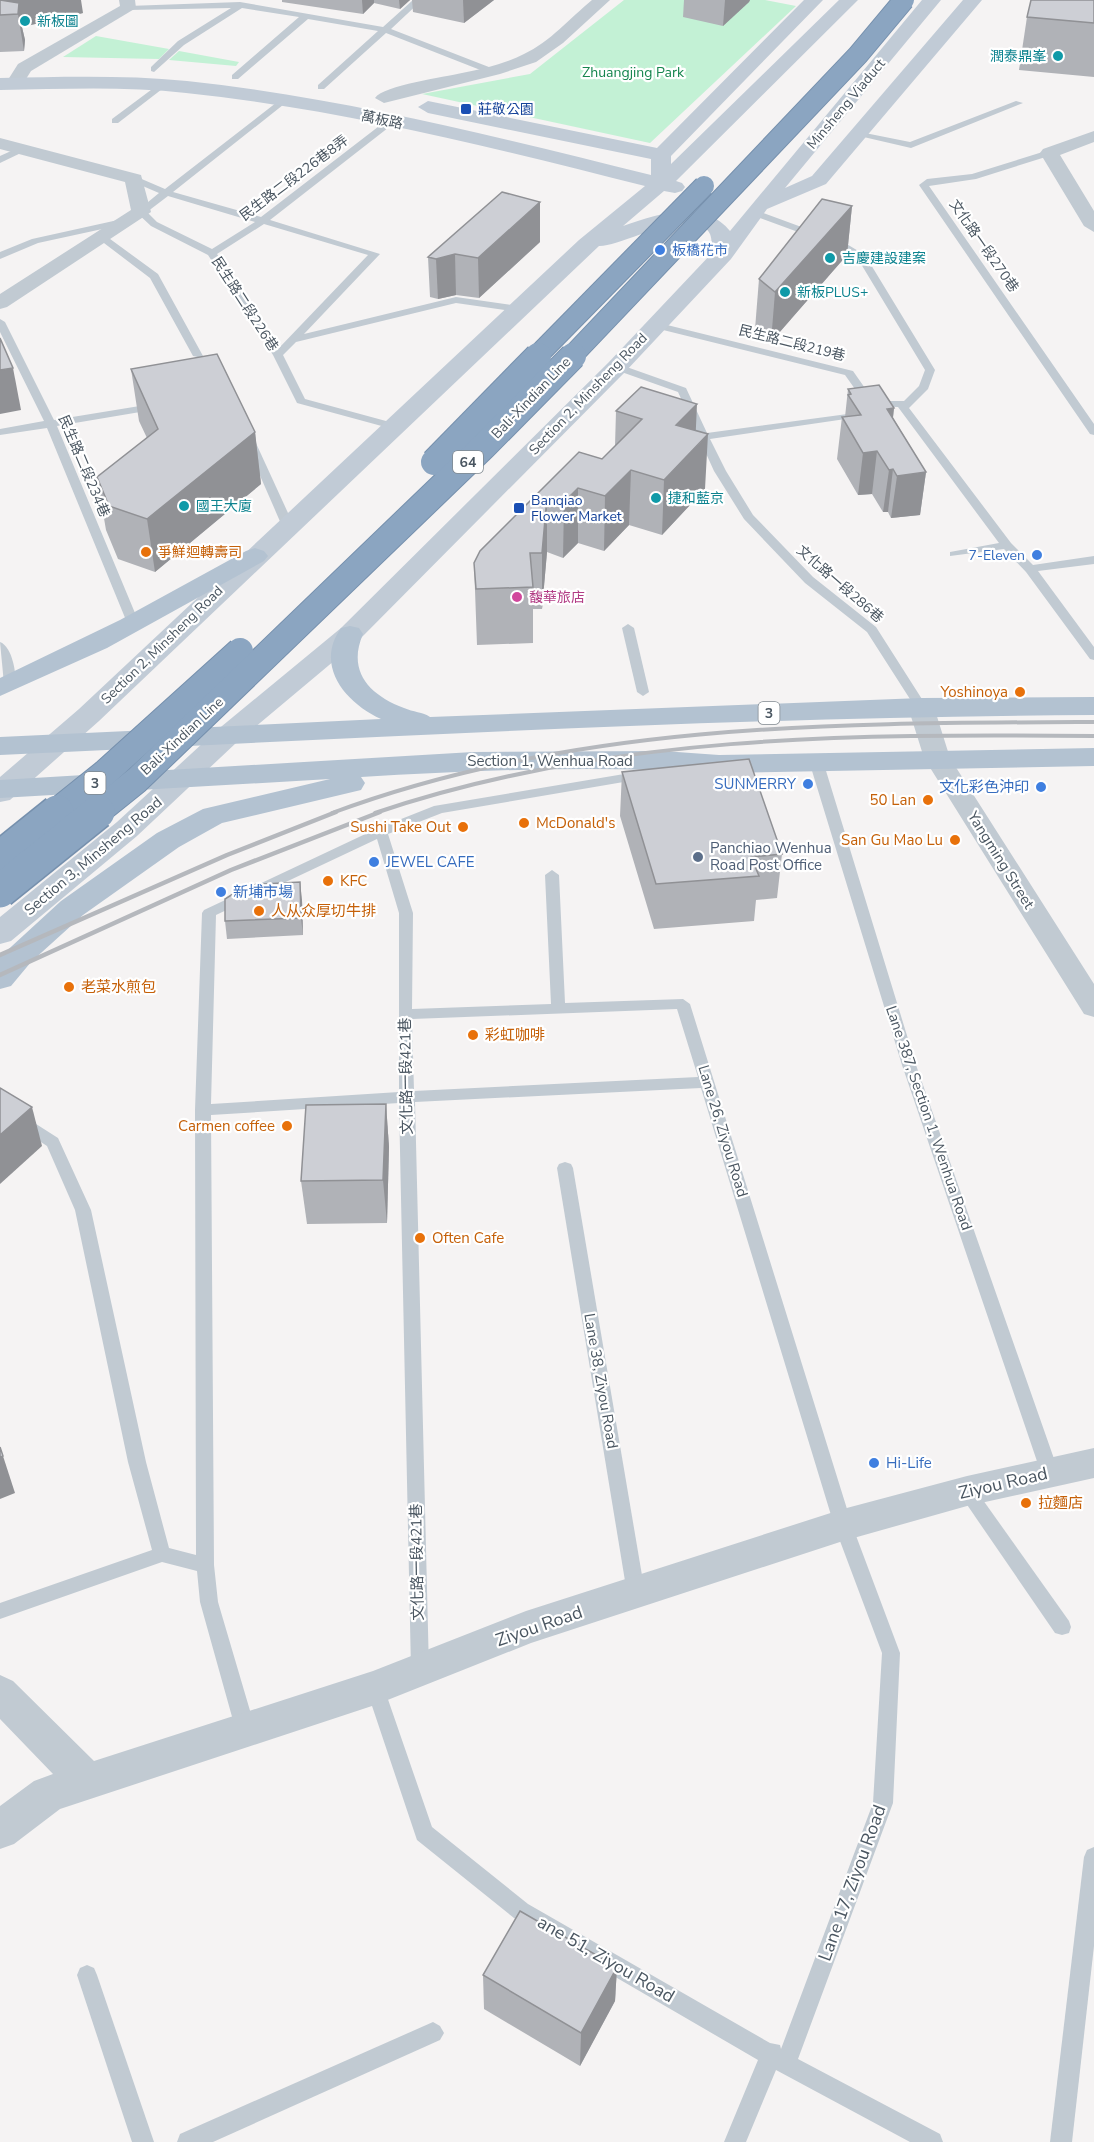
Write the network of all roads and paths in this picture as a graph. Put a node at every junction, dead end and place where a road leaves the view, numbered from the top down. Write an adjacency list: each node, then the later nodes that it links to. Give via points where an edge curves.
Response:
1 (418, 0): 12 (lane)
2 (602, 0): 13 (street, via 533,56)
3 (814, 0): 28 (main road)
4 (849, 0): 31 (main road, Section 2, Minsheng Road)
5 (877, 0): 85 (highway, Bali-Xindian Line / 64, bridge, via 462,436 229,662 106,772)
6 (904, 0): 87 (highway, Bali-Xindian Line / 64, bridge, via 858,55 660,266 483,447 137,780)
7 (932, 0): 33 (main road, Minsheng Viaduct)
8 (973, 0): 23 (main road, Section 2, Minsheng Road)
9 (238, 3): 10 (lane); 11 (lane); 15 (lane, via 181,43)
10 (127, 4): 14 (street)
11 (305, 17): 12 (lane); 16 (lane)
12 (387, 30): 13 (lane); 17 (lane)
13 (491, 71): 18 (street)
14 (10, 76): 15 (main road, 萬板路)
15 (158, 77): 16 (main road, 萬板路); 19 (main road, 萬板路); 21 (lane)
16 (235, 77): 17 (main road, 萬板路)
17 (321, 87): 18 (main road, 萬板路)
18 (366, 95): 28 (main road, 萬板路)
19 (284, 101): 22 (main road, 萬板路); 32 (lane)
20 (1019, 103): 23 (lane, via 911,145)
21 (115, 121)
22 (390, 122): 31 (main road, 萬板路); 35 (lane, 民生路二段226巷8弄)
23 (860, 135): 33 (main road, Section 2, Minsheng Road, via 819,180)
24 (1094, 136): 27 (street)
25 (0, 143): 26 (street)
26 (22, 149): 29 (lane); 30 (street)
27 (1049, 153): 36 (street); 56 (lane, 文化路一段270巷, via 973,177 924,185)
28 (661, 155): 31 (main road)
29 (0, 160)
30 (134, 178): 32 (lane); 34 (street)
31 (660, 184): 33 (main road, 萬板路); 38 (main road, Section 2, Minsheng Road)
32 (164, 192): 34 (lane); 35 (lane)
33 (756, 210): 40 (main road, Section 2, Minsheng Road); 51 (lane, via 862,257 930,370 924,387)
34 (136, 216): 37 (street); 39 (lane, 民生路二段226巷); 41 (lane, via 36,241)
35 (261, 222): 39 (lane, 民生路二段226巷8弄); 46 (lane, via 375,254)
36 (1094, 226)
37 (103, 238): 42 (street); 48 (lane, via 154,276)
38 (587, 245): 40 (main road, via 658,223 696,216 714,222 725,239); 43 (main road, Section 2, Minsheng Road)
39 (212, 253): 47 (lane, 民生路二段226巷)
40 (723, 254): 45 (main road, Section 2, Minsheng Road)
41 (2, 255)
42 (0, 303)
43 (518, 309): 46 (lane, via 456,300); 53 (main road, Section 2, Minsheng Road)
44 (0, 322): 52 (lane, 民生路二段234巷)
45 (655, 325): 49 (main road, Section 2, Minsheng Road); 51 (lane, 民生路二段219巷, via 849,373 871,404)
46 (295, 339): 47 (lane)
47 (278, 355): 53 (lane, 民生路二段226巷, via 301,401)
48 (198, 356)
49 (617, 368): 57 (lane, 文化路一段286巷, via 682,390); 66 (main road, Section 2, Minsheng Road)
50 (174, 404): 52 (lane)
51 (905, 406): 57 (lane); 59 (lane)
52 (51, 422): 55 (lane); 64 (lane, 民生路二段234巷)
53 (393, 426): 58 (main road, Section 2, Minsheng Road)
54 (244, 428): 58 (lane)
55 (0, 432)
56 (1094, 432)
57 (705, 436): 72 (lane, 文化路一段286巷, via 720,471 748,517 809,580 872,630)
58 (288, 526): 61 (main road, Section 2, Minsheng Road)
59 (1007, 545): 60 (lane); 63 (lane)
60 (954, 554)
61 (255, 556): 64 (main road); 75 (main road, Section 2, Minsheng Road)
62 (1094, 560): 63 (lane)
63 (1030, 569): 68 (lane)
64 (134, 625): 69 (main road)
65 (628, 628): 70 (lane)
66 (350, 634): 73 (main road, via 343,654 346,674 372,705 411,720); 74 (main road, Section 2, Minsheng Road)
67 (0, 646): 69 (lane, via 8,667)
68 (1094, 656)
69 (5, 686)
70 (643, 692)
71 (1094, 706): 72 (main road, 3)
72 (921, 707): 73 (main road, 3); 78 (street, Yangming Street)
73 (445, 725): 74 (main road, 3)
74 (226, 736): 75 (main road, 3); 82 (main road, Section 2, Minsheng Road)
75 (55, 743): 76 (main road, 3); 83 (main road, Section 2, Minsheng Road)
76 (0, 746)
77 (1094, 757): 78 (main road, Section 1, Wenhua Road / 3)
78 (937, 758): 79 (main road, Section 1, Wenhua Road / 3); 90 (street, Yangming Street)
79 (816, 761): 80 (main road, Section 1, Wenhua Road / 3); 99 (lane, Lane 387, Section 1, Wenhua Road, via 909,1065)
80 (719, 764): 81 (main road, Section 1, Wenhua Road / 3, via 663,760); 84 (lane, via 439,808)
81 (419, 765): 82 (main road, Section 1, Wenhua Road / 3); 89 (main road, via 213,816 168,840 72,908 20,954)
82 (185, 777): 83 (main road, Section 1, Wenhua Road / 3); 88 (main road, Section 3, Minsheng Road)
83 (2, 790)
84 (381, 832): 92 (lane, 文化路一段421巷, via 406,913); 96 (lane, via 209,913)
85 (0, 858)
86 (552, 874): 91 (lane)
87 (0, 891)
88 (0, 933)
89 (0, 978)
90 (1090, 993)
91 (558, 1008): 92 (lane, Lane 26, Ziyou Road); 93 (lane, Lane 26, Ziyou Road, via 683,1004)
92 (405, 1014): 94 (lane, 文化路一段421巷)
93 (708, 1082): 94 (lane); 101 (lane, Lane 26, Ziyou Road)
94 (407, 1097): 96 (lane); 107 (lane, 文化路一段421巷)
95 (0, 1107): 102 (lane, via 53,1142 83,1210 137,1462)
96 (203, 1110): 103 (lane)
97 (565, 1168): 104 (lane, Lane 38, Ziyou Road)
98 (1094, 1463): 99 (street, Ziyou Road)
99 (1050, 1473): 100 (street, Ziyou Road)
100 (967, 1491): 101 (street, Ziyou Road); 106 (lane)
101 (843, 1525): 104 (street, Ziyou Road); 116 (lane, Lane 17, Ziyou Road, via 891,1653 883,1803)
102 (162, 1554): 103 (lane); 105 (lane)
103 (205, 1564): 110 (lane, via 209,1602)
104 (636, 1593): 107 (street, Ziyou Road, via 526,1628)
105 (0, 1611)
106 (1062, 1627)
107 (420, 1670): 108 (street, Ziyou Road)
108 (375, 1688): 110 (street, Ziyou Road); 116 (lane, ane 51, Ziyou Road, via 424,1833 521,1911)
109 (0, 1693): 111 (street)
110 (246, 1731): 111 (street, Ziyou Road)
111 (88, 1782): 112 (street, Ziyou Road, via 48,1794)
112 (5, 1816)
113 (1094, 1857): 121 (lane)
114 (87, 1974): 117 (lane)
115 (433, 2033): 118 (lane)
116 (779, 2059): 119 (lane, Lane 17, Ziyou Road); 120 (lane, ane 51, Ziyou Road)
117 (143, 2142)
118 (188, 2142)
119 (735, 2142)
120 (932, 2142)
121 (1061, 2142)

